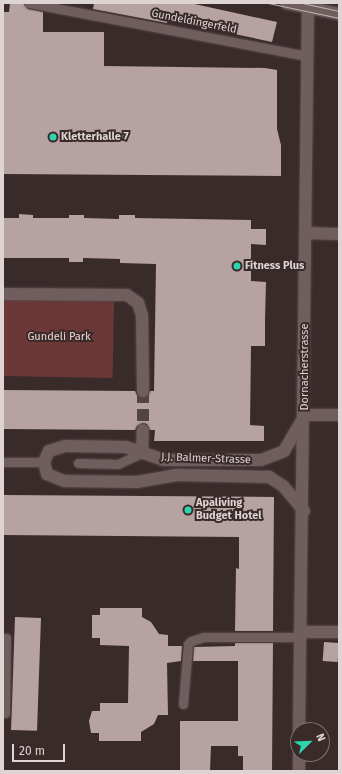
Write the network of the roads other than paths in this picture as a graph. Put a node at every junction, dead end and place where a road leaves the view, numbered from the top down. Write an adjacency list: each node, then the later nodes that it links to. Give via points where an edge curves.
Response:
1 (29, 3): 5 (lane, Gundeldingerfeld)
2 (286, 3): 3 (street)
3 (308, 5): 4 (street); 5 (street, Dornacherstrasse)
4 (339, 14)
5 (307, 56): 6 (street, Dornacherstrasse)
6 (306, 234): 7 (street); 10 (street, Dornacherstrasse)
7 (339, 234)
8 (3, 294): 9 (street, via 126,295 138,303 142,315)
9 (143, 391)
10 (305, 415): 11 (street); 13 (street, J.J. Balmer-Strasse, via 284,452 268,459 164,460); 17 (street, Dornacherstrasse)
11 (339, 415)
12 (143, 430): 13 (street)
13 (142, 453): 15 (street, J.J. Balmer-Strasse, via 126,447 66,446 49,451); 16 (lane, via 118,464)
14 (3, 462): 15 (lane)
15 (44, 462): 17 (street, J.J. Balmer-Strasse, via 47,474 64,481 138,482 177,475 270,477 283,486)
16 (78, 463)
17 (304, 511): 19 (street, Dornacherstrasse)
18 (339, 632): 19 (street)
19 (300, 634): 21 (lane, via 204,637 191,641 188,644); 23 (street, Dornacherstrasse)
20 (3, 638): 22 (lane, via 6,638)
21 (183, 704)
22 (3, 713)
23 (299, 722)

